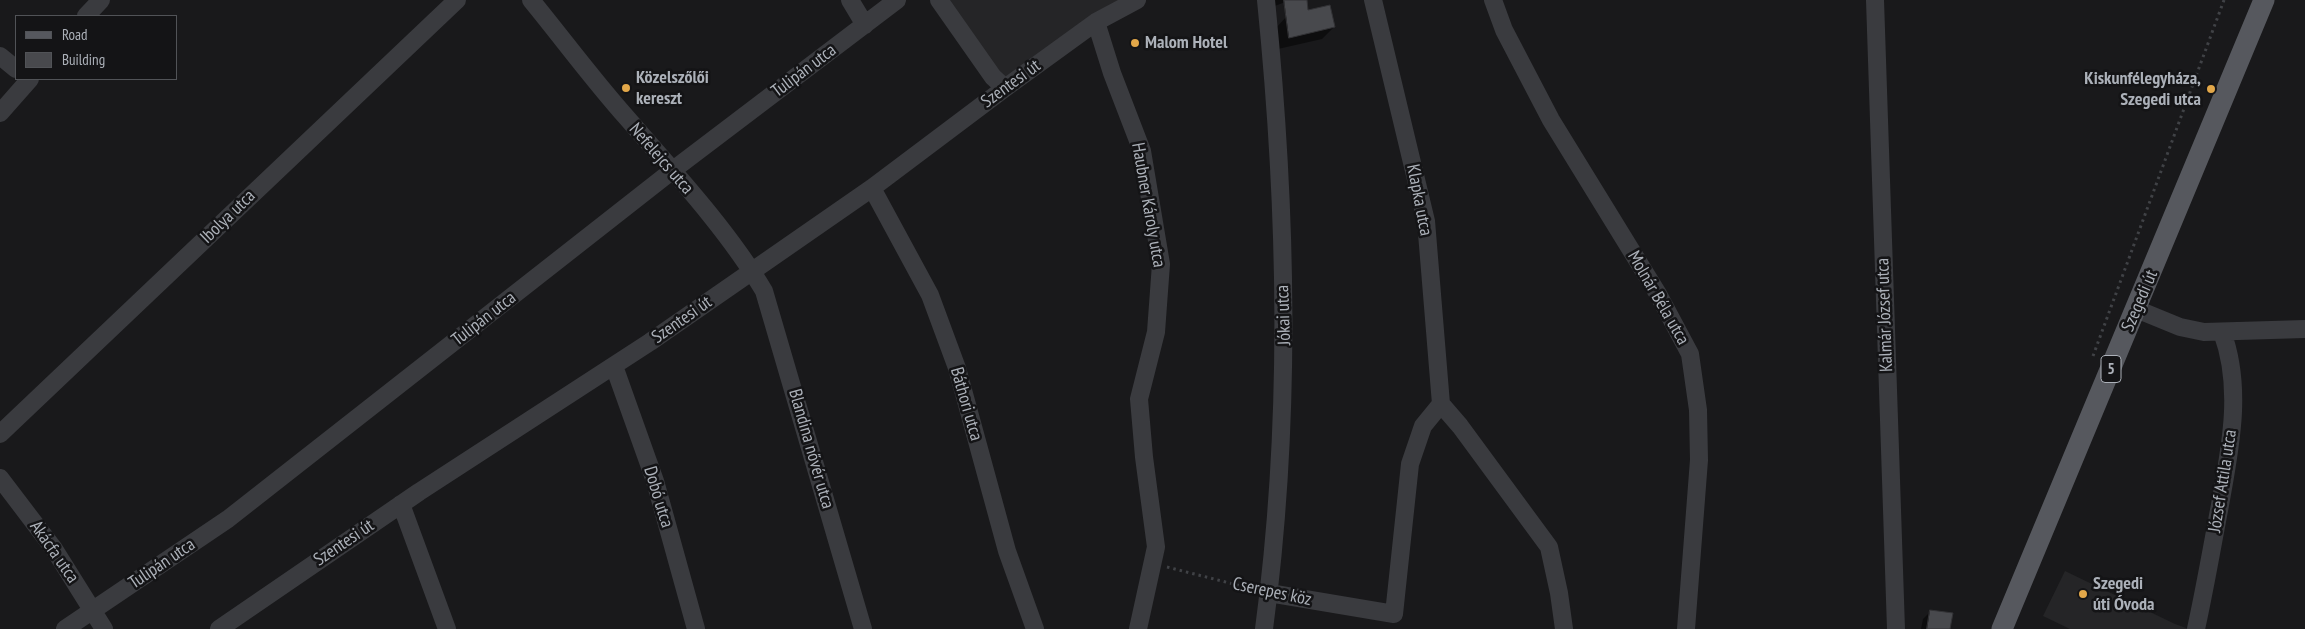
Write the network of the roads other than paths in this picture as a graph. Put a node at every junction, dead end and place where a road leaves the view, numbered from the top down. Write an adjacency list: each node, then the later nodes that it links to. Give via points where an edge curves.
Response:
1 (101, 0): 13 (street)
2 (457, 0): 29 (street, Ibolya utca)
3 (531, 0): 21 (street, Nefelejcs utca)
4 (850, 0): 15 (street)
5 (897, 0): 15 (street, Tulipán utca)
6 (939, 0): 19 (street, via 993,77)
7 (1137, 0): 14 (street, Szentesi út)
8 (1266, 0): 32 (street, Jókai utca, via 1276,102 1285,355 1279,482)
9 (1373, 0): 28 (street, Klapka utca, via 1426,222)
10 (1494, 0): 44 (street, Molnár Béla utca, via 1504,30 1551,120 1658,294 1690,354 1698,410 1699,460)
11 (1875, 0): 45 (street, Kalmár József utca)
12 (2264, 0): 24 (main road, Szegedi út / 5)
13 (87, 15)
14 (1096, 22): 19 (street, Szentesi út); 41 (street, Haubner Károly utca, via 1142,151 1161,264 1156,332 1140,399 1156,547)
15 (865, 25): 21 (street, Tulipán utca)
16 (0, 56): 17 (street)
17 (15, 68)
18 (29, 80): 20 (street)
19 (1005, 88): 22 (street, Szentesi út)
20 (0, 114)
21 (673, 170): 23 (street, Nefelejcs utca); 33 (street, Tulipán utca, via 228,519)
22 (872, 188): 23 (street, Szentesi út); 40 (street, Báthori utca, via 930,295 956,368 1007,551)
23 (752, 272): 27 (street, Szentesi út); 39 (street, Blandina nővér utca, via 764,291)
24 (2136, 310): 26 (street, via 2180,327); 46 (main road, Szegedi út / 5)
25 (2305, 329): 26 (street)
26 (2222, 332): 47 (street, József Attila utca, via 2228,346 2233,380 2231,430)
27 (614, 366): 31 (street, Szentesi út); 38 (street, Dobó utca, via 654,481)
28 (1441, 404): 32 (street, Cserepes köz, via 1423,426 1410,464 1394,614); 43 (street, via 1549,547)
29 (0, 434)
30 (0, 478): 33 (street, Akácfa utca, via 54,549)
31 (401, 504): 36 (street, Szentesi út); 37 (street)
32 (1269, 593): 42 (street, Jókai utca)
33 (94, 610): 34 (street, Tulipán utca); 35 (street, Akácfa utca)
34 (65, 629)
35 (104, 629)
36 (219, 629)
37 (447, 629)
38 (696, 629)
39 (863, 629)
40 (1035, 629)
41 (1138, 629)
42 (1264, 629)
43 (1564, 629)
44 (1686, 629)
45 (1896, 629)
46 (2002, 629)
47 (2196, 629)

